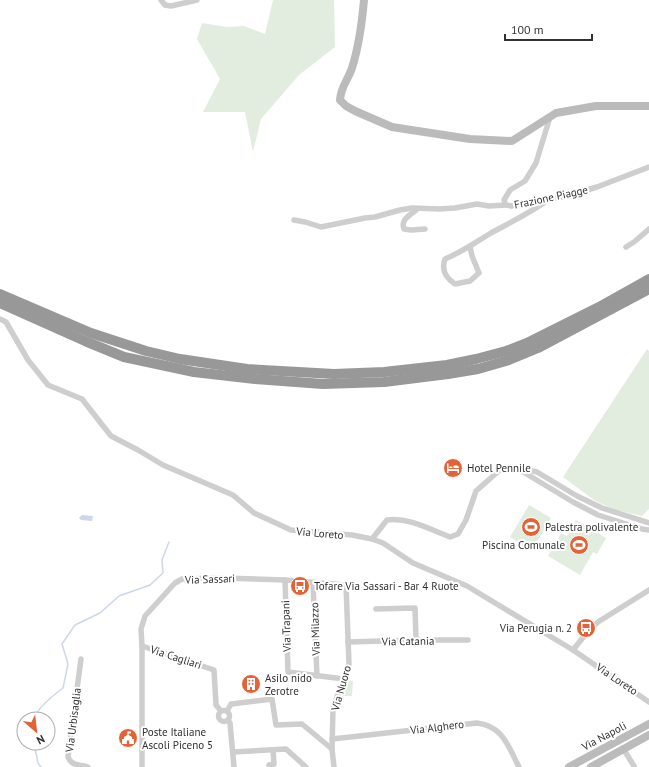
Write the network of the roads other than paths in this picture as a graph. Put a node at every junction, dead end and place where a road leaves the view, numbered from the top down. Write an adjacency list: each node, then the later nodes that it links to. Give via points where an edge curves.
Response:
1 (161, 0): 2 (street, via 165,5 171,6)
2 (197, 0)
3 (364, 0): 5 (street, via 356,53 341,90 340,100 346,106 373,120 392,126 470,139 512,141)
4 (649, 106): 5 (street, via 596,106 556,113)
5 (550, 118): 8 (street, Frazione Piagge, via 536,164 525,181 510,190 504,200)
6 (649, 168): 7 (street, Frazione Piagge, via 597,187)
7 (550, 199): 8 (street, Frazione Piagge); 13 (street)
8 (506, 206): 9 (street, via 477,204 455,208)
9 (417, 209): 10 (street, via 400,210 321,227); 11 (street, via 403,221 402,225 404,229 411,230)
10 (294, 220)
11 (425, 228)
12 (649, 229): 14 (street)
13 (470, 246): 13 (street, via 445,259 444,273 455,284 470,281 479,273)
14 (626, 247)
15 (649, 280): 17 (highway, via 528,343 506,351 447,365 334,374 253,370 180,360 91,333)
16 (649, 289): 18 (highway, via 538,348 509,360 478,369 384,382 323,384 194,372 124,357)
17 (0, 294)
18 (0, 303)
19 (0, 319): 26 (street, Via Loreto, via 6,322 28,360 48,385 82,399 111,436 163,465 233,495 254,513 291,530)
20 (516, 467): 21 (street, via 537,472); 22 (street); 26 (street, via 501,469 482,487 481,493 475,496 458,534 450,537 396,519 387,520)
21 (577, 496): 22 (street); 23 (street, via 602,508)
22 (573, 502): 24 (street, via 598,515)
23 (647, 523): 24 (street)
24 (642, 529): 25 (street)
25 (649, 530)
26 (372, 539): 36 (street, Via Loreto, via 413,563 467,586)
27 (285, 580): 28 (street, Via Sassari); 35 (street, Via Sassari, via 182,579 175,583 145,616 141,629); 38 (street, Via Trapani, via 288,672)
28 (313, 583): 29 (street, Via Sassari); 38 (street, Via Milazzo)
29 (346, 585): 34 (street, Via Nuoro)
30 (649, 590): 36 (street, via 598,622)
31 (376, 609): 32 (street, via 415,608)
32 (416, 640): 33 (street, Via Catania); 34 (street, Via Catania)
33 (468, 640)
34 (348, 642): 39 (street, Via Nuoro, via 349,664)
35 (142, 646): 41 (street, Via Cagliari, via 214,670 216,705); 52 (street, Via Sassari)
36 (573, 650): 40 (street, Via Loreto)
37 (81, 659): 51 (street, Via Urbisaglia, via 68,757 73,764)
38 (317, 676): 39 (street)
39 (344, 679): 45 (street, Via Nuoro, via 333,708)
40 (649, 702)
41 (224, 711): 42 (street, Via Cagliari, via 229,714); 42 (street, Via Cagliari, via 218,716 220,720); 46 (street, via 231,704 272,699 276,725 302,724)
42 (228, 720): 49 (street, Via Cagliari)
43 (649, 724): 58 (street, Via Napoli)
44 (649, 735): 48 (street, Via Napoli)
45 (332, 739): 46 (street, Via Nuoro); 57 (street, Via Alghero, via 487,724 502,736)
46 (332, 749): 56 (street, Via Nuoro)
47 (273, 750): 49 (street); 54 (street, via 274,764 268,765); 55 (street, via 286,749)
48 (624, 750): 50 (street); 59 (street, Via Napoli)
49 (233, 752): 53 (street, Via Cagliari)
50 (634, 766)
51 (88, 767)
52 (142, 767)
53 (234, 767)
54 (269, 767)
55 (306, 767)
56 (334, 767)
57 (519, 767)
58 (569, 767)
59 (591, 767)

